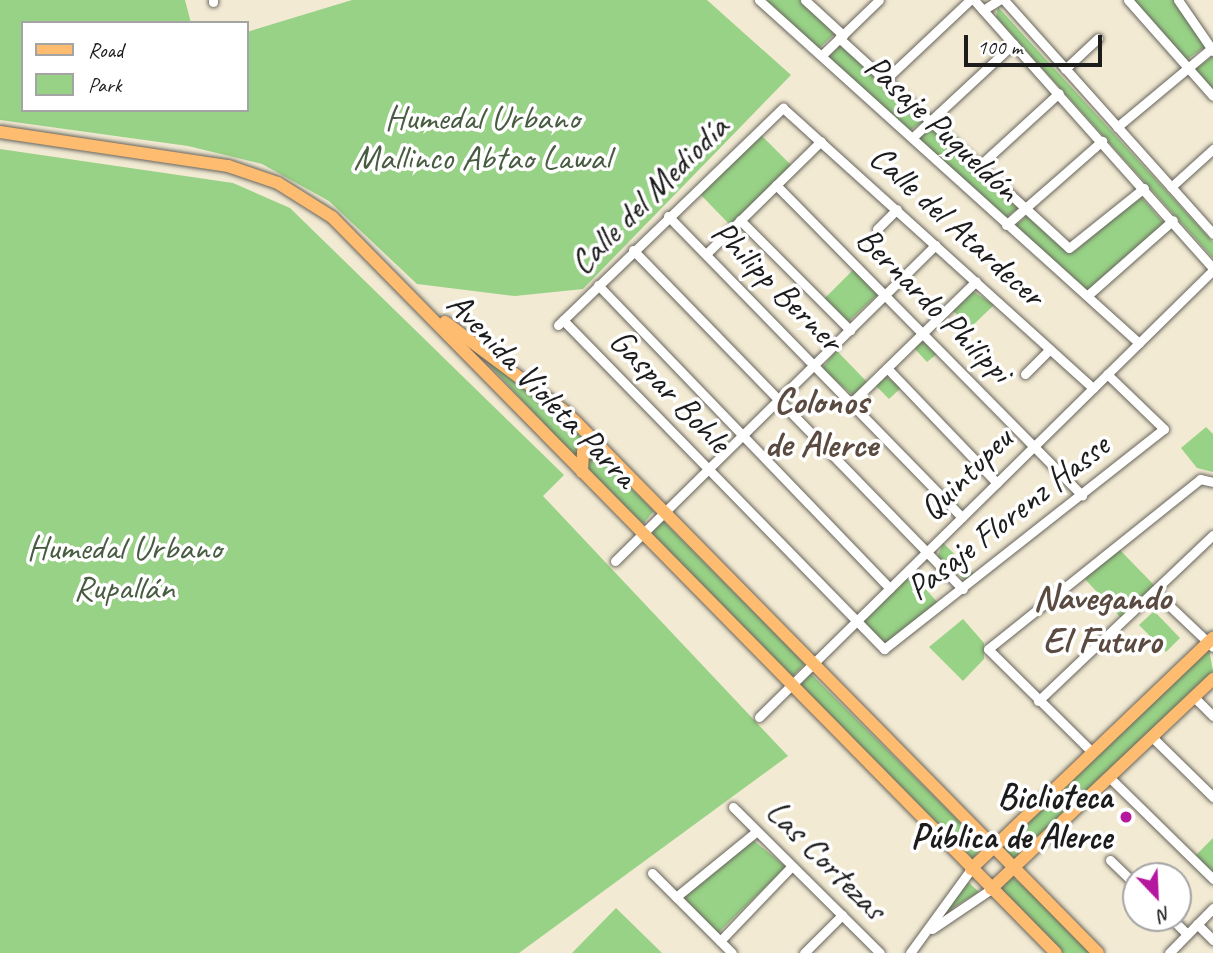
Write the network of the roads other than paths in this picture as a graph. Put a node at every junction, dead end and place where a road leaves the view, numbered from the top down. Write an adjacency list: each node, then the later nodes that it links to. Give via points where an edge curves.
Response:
1 (760, 0): 13 (street, Pasaje Puqueldón)
2 (805, 0): 9 (street, Pasaje Puqueldón)
3 (880, 0): 9 (street)
4 (972, 0): 8 (street); 16 (street)
5 (1002, 0): 8 (street); 15 (street)
6 (1128, 0): 14 (street)
7 (1178, 0): 12 (street)
8 (983, 10): 11 (street)
9 (841, 37): 13 (street); 16 (street, Pasaje Puqueldón)
10 (1098, 38): 15 (street)
11 (1013, 44): 17 (street); 20 (street)
12 (1212, 49): 14 (street)
13 (822, 55): 23 (street, Pasaje Puqueldón)
14 (1186, 66): 18 (street); 21 (street)
15 (1065, 69): 21 (street)
16 (885, 80): 20 (street, Pasaje Puqueldón)
17 (1059, 93): 25 (street); 27 (street)
18 (1213, 96)
19 (781, 107): 24 (street, Calle del Atardecer); 33 (street, Calle del Mediodía)
20 (930, 121): 23 (street); 27 (street, Pasaje Puqueldón)
21 (1117, 127): 29 (street)
22 (0, 132): 47 (main road, via 206,161 262,176 332,217)
23 (913, 137): 36 (street, Pasaje Puqueldón)
24 (821, 141): 28 (street); 32 (street, Calle del Atardecer)
25 (1102, 141): 30 (street); 31 (street)
26 (1213, 149): 29 (street)
27 (979, 166): 31 (street, Pasaje Puqueldón)
28 (776, 185): 34 (street); 45 (street, Bernardo Philippi)
29 (1171, 187): 38 (street)
30 (1144, 188): 31 (street, Pasaje Puqueldón, via 1073,249); 35 (street)
31 (1026, 208): 36 (street)
32 (897, 209): 37 (street); 39 (street, Calle del Atardecer)
33 (668, 216): 40 (street, Calle del Mediodía); 41 (street, Philipp Berner)
34 (740, 220): 41 (street); 49 (street)
35 (1173, 220): 42 (street); 46 (street)
36 (1006, 225): 46 (street, Pasaje Puqueldón)
37 (877, 229)
38 (1213, 234)
39 (936, 245): 43 (street, Calle del Atardecer); 45 (street)
40 (633, 250): 44 (street, Calle del Mediodía); 58 (street)
41 (706, 254): 53 (street, Philipp Berner)
42 (1213, 269): 51 (street, Quintupeu)
43 (976, 281): 50 (street); 52 (street, Calle del Atardecer)
44 (598, 285): 48 (street, Calle del Mediodía); 60 (street)
45 (885, 295): 49 (street); 50 (street, Bernardo Philippi)
46 (1088, 295): 51 (street, Pasaje Puqueldón)
47 (416, 300): 62 (main road, Avenida Violeta Parra, via 555,402); 64 (main road, Avenida Violeta Parra)
48 (560, 322): 63 (street, Gaspar Bohle)
49 (850, 330): 53 (street)
50 (923, 334): 54 (street); 61 (street, Bernardo Philippi)
51 (1139, 343): 56 (street, Quintupeu)
52 (1050, 349): 55 (street); 57 (street, Calle del Atardecer)
53 (815, 364): 58 (street); 59 (street, Philipp Berner)
54 (887, 369): 59 (street); 66 (street)
55 (1025, 374)
56 (1107, 374): 57 (street, Quintupeu); 67 (street, Pasaje Florenz Hasse, via 1165,426)
57 (1093, 388): 61 (street, Quintupeu)
58 (778, 400): 60 (street); 72 (street)
59 (852, 402): 69 (street, Philipp Berner)
60 (742, 436): 63 (street); 74 (street)
61 (1034, 446): 66 (street, Quintupeu); 67 (street, Bernardo Philippi)
62 (605, 453): 64 (main road, via 583,452); 68 (main road, Avenida Violeta Parra)
63 (707, 470): 68 (street); 77 (street, Gaspar Bohle)
64 (582, 472): 70 (main road, Avenida Violeta Parra)
65 (1213, 482): 84 (street, via 1200,479 992,643 989,654)
66 (997, 483): 69 (street, Quintupeu)
67 (1082, 495): 75 (street, Pasaje Florenz Hasse)
68 (663, 513): 70 (street); 80 (main road, Avenida Violeta Parra)
69 (962, 517): 72 (street, Quintupeu)
70 (643, 533): 73 (street); 82 (main road, Avenida Violeta Parra)
71 (1213, 535): 76 (street)
72 (927, 552): 74 (street, Quintupeu); 75 (street)
73 (615, 561)
74 (890, 588): 77 (street, Quintupeu)
75 (963, 589): 79 (street, Pasaje Florenz Hasse)
76 (1154, 592): 78 (street); 84 (street)
77 (856, 621): 79 (street, Gaspar Bohle); 80 (street, Quintupeu)
78 (1211, 643): 88 (main road)
79 (884, 649)
80 (812, 664): 82 (street, Quintupeu); 93 (main road, Avenida Violeta Parra)
81 (1213, 679): 83 (main road)
82 (791, 685): 85 (street, Quintupeu); 96 (main road, Avenida Violeta Parra)
83 (1194, 697): 86 (street); 87 (main road)
84 (1038, 701): 88 (street)
85 (758, 716)
86 (1213, 716)
87 (1152, 737): 89 (main road); 90 (street)
88 (1092, 752): 93 (main road)
89 (1109, 777): 97 (main road); 100 (street)
90 (1213, 797)
91 (733, 807): 92 (street, Las Cortezas)
92 (757, 831): 95 (street, Las Cortezas); 102 (street)
93 (992, 848): 96 (main road); 97 (main road, Avenida Violeta Parra)
94 (1110, 860): 98 (street)
95 (792, 866): 104 (street, Las Cortezas); 109 (street)
96 (971, 869): 101 (main road, Avenida Violeta Parra); 106 (street)
97 (1013, 869): 101 (main road); 115 (main road, Avenida Violeta Parra)
98 (1122, 872)
99 (652, 873): 102 (street)
100 (1213, 879)
101 (991, 889): 106 (street); 114 (main road, Avenida Violeta Parra)
102 (676, 897): 109 (street)
103 (1213, 908): 105 (street)
104 (842, 915): 111 (street); 112 (street, Las Cortezas)
105 (1197, 924): 107 (street); 108 (street)
106 (932, 927): 113 (street)
107 (1187, 934): 116 (street)
108 (1213, 940)
109 (720, 941): 110 (street)
110 (732, 953)
111 (804, 953)
112 (880, 953)
113 (910, 953)
114 (1056, 953)
115 (1098, 953)
116 (1169, 953)

